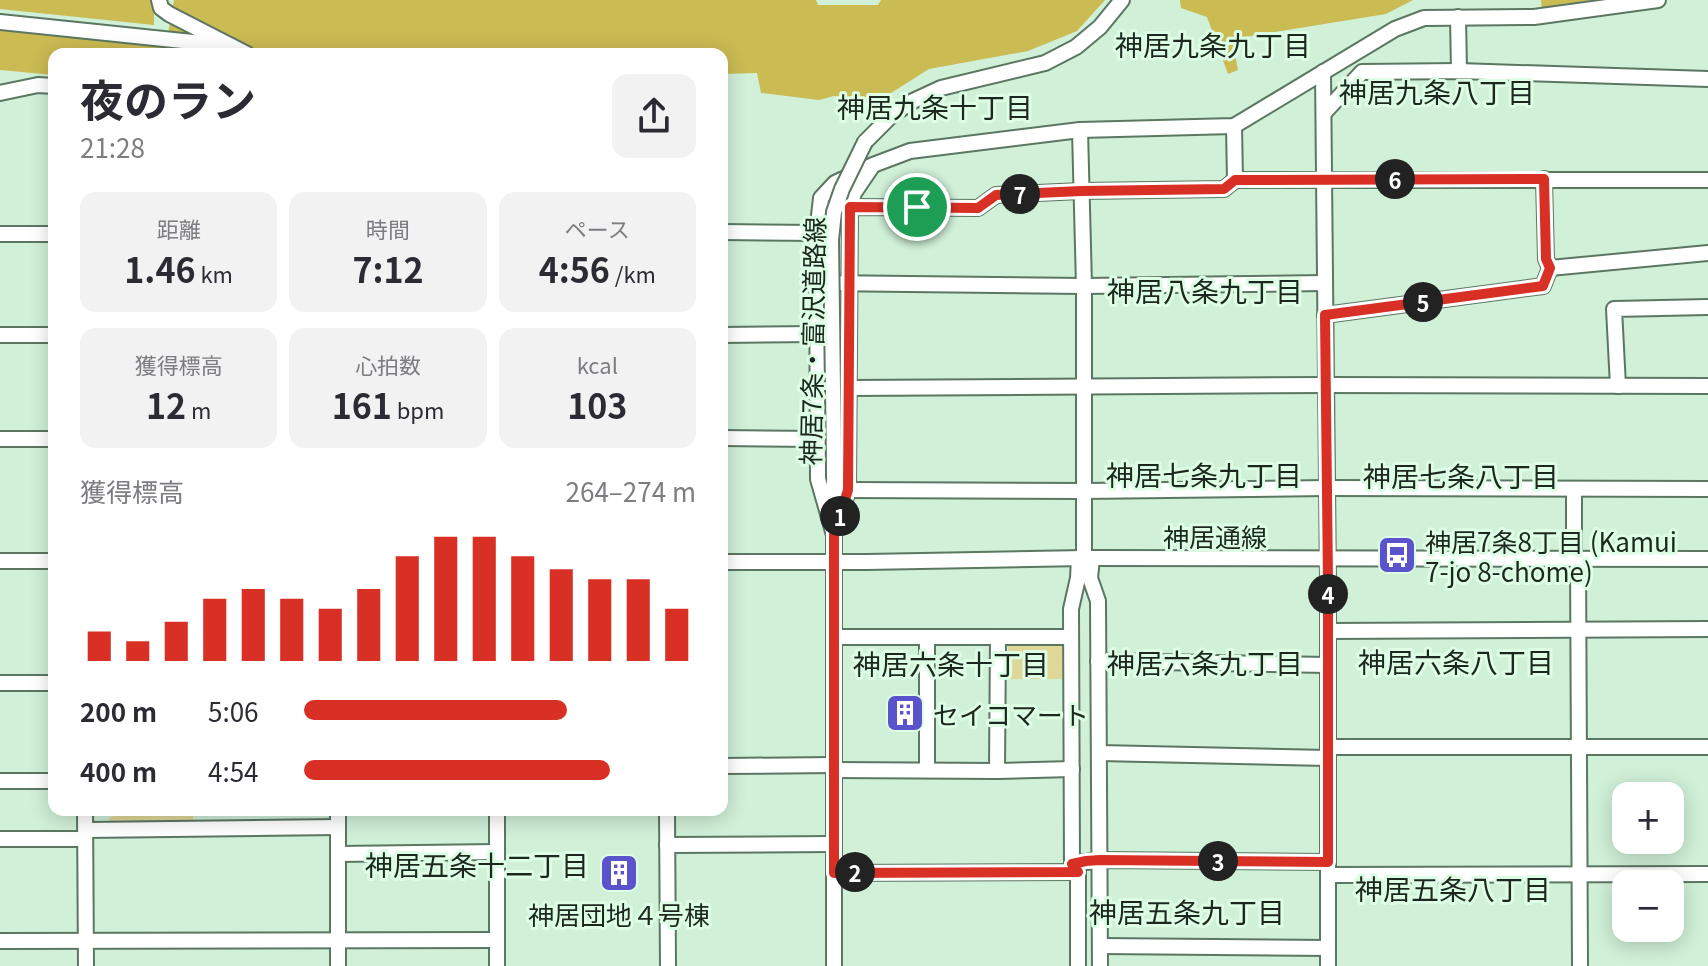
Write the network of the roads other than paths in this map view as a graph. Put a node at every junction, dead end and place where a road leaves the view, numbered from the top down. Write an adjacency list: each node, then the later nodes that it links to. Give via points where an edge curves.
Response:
1 (159, 0): 6 (street, via 169,14)
2 (1122, 0): 54 (street, 神居7条・富沢道路線, bridge, via 1076,47 1045,63 941,88 892,115 865,142 834,212 831,240)
3 (1658, 0): 4 (street, via 1534,17)
4 (1458, 17): 8 (street); 9 (street, via 1424,18 1395,29)
5 (0, 22): 6 (street)
6 (231, 46): 7 (street)
7 (235, 48)
8 (1459, 71): 10 (street); 13 (street, via 1362,72)
9 (1323, 72): 13 (street); 14 (street)
10 (1708, 79)
11 (48, 86): 12 (street)
12 (0, 93)
13 (1325, 112): 17 (street)
14 (1234, 126): 15 (street); 19 (street)
15 (1080, 130): 16 (street, via 910,151); 21 (street)
16 (873, 165): 22 (street); 23 (street, via 835,183)
17 (1325, 179): 18 (street); 19 (street); 32 (street)
18 (1544, 179): 20 (street); 29 (street)
19 (1235, 180): 21 (street, via 1224,189)
20 (1708, 180)
21 (1081, 191): 22 (street, via 996,195 978,208); 33 (street)
22 (850, 207): 23 (street); 30 (street)
23 (818, 209): 25 (street)
24 (728, 232): 25 (street)
25 (817, 233): 31 (street)
26 (0, 234): 27 (street)
27 (48, 234)
28 (1708, 253): 29 (street)
29 (1550, 268): 35 (street, via 1543,286)
30 (849, 282): 31 (street); 33 (street); 43 (street)
31 (817, 283): 36 (street)
32 (1325, 283): 33 (street); 35 (street)
33 (1084, 286): 44 (street)
34 (1708, 307): 41 (street, via 1614,309)
35 (1325, 315): 40 (street)
36 (817, 334): 39 (street); 48 (street)
37 (0, 335): 38 (street)
38 (48, 335)
39 (728, 335)
40 (1326, 385): 41 (street); 44 (street); 49 (street)
41 (1618, 386): 42 (street)
42 (1708, 386)
43 (849, 388): 44 (street); 51 (street)
44 (1084, 388): 53 (street)
45 (728, 438): 48 (street)
46 (0, 439): 47 (street)
47 (48, 439)
48 (818, 439): 54 (street, via 818,479)
49 (1326, 488): 52 (street); 53 (street); 56 (street)
50 (1708, 489): 52 (street)
51 (848, 490): 53 (street); 54 (street)
52 (1574, 490): 57 (street)
53 (1084, 491): 55 (street)
54 (834, 535): 62 (street, 神居7条・富沢道路線)
55 (1085, 558): 56 (street, 神居通線); 62 (street, 神居通線); 69 (street, via 1071,609); 70 (street, via 1098,601)
56 (1328, 559): 57 (street, 神居通線); 65 (street)
57 (1576, 559): 58 (street, 神居通線); 63 (street)
58 (1708, 559)
59 (0, 561): 60 (street)
60 (48, 561)
61 (728, 562): 62 (street, 神居通線)
62 (834, 562): 66 (street, 神居7条・富沢道路線)
63 (1579, 629): 64 (street); 65 (street); 75 (street)
64 (1708, 629)
65 (1328, 631): 71 (street)
66 (834, 637): 67 (street); 79 (street, 神居7条・富沢道路線)
67 (927, 637): 68 (street); 81 (street)
68 (998, 637): 69 (street); 82 (street)
69 (1071, 637): 80 (street)
70 (1098, 661): 71 (street); 76 (street)
71 (1328, 665): 77 (street)
72 (0, 683): 73 (street)
73 (48, 683)
74 (1708, 747): 75 (street)
75 (1579, 748): 77 (street); 100 (street)
76 (1099, 753): 77 (street); 96 (street)
77 (1328, 753): 98 (street)
78 (728, 766): 79 (street)
79 (834, 768): 81 (street); 92 (street, 神居7条・富沢道路線)
80 (1072, 769): 82 (street); 97 (street)
81 (927, 770): 82 (street)
82 (997, 771)
83 (0, 781): 84 (street)
84 (48, 781)
85 (85, 816): 90 (street)
86 (338, 816): 89 (street)
87 (497, 816): 94 (street)
88 (667, 816): 93 (street)
89 (338, 827): 90 (street); 95 (street)
90 (86, 835): 91 (street); 105 (street)
91 (0, 839)
92 (834, 844): 93 (street); 99 (street, 神居7条・富沢道路線)
93 (667, 845): 111 (street)
94 (497, 852): 95 (street); 103 (street)
95 (338, 854): 102 (street)
96 (1100, 860): 97 (street); 98 (street); 106 (street)
97 (1075, 868): 99 (street); 113 (street)
98 (1328, 869): 100 (street); 107 (street)
99 (834, 873): 112 (street, 神居7条・富沢道路線)
100 (1579, 874): 101 (street); 116 (street)
101 (1708, 874)
102 (338, 940): 103 (street); 105 (street); 109 (street)
103 (497, 940): 110 (street)
104 (0, 941): 105 (street)
105 (86, 941): 108 (street)
106 (1100, 946): 107 (street); 114 (street)
107 (1328, 948): 115 (street)
108 (86, 966)
109 (338, 966)
110 (497, 966)
111 (668, 966)
112 (834, 966)
113 (1078, 966)
114 (1100, 966)
115 (1328, 966)
116 (1580, 966)

